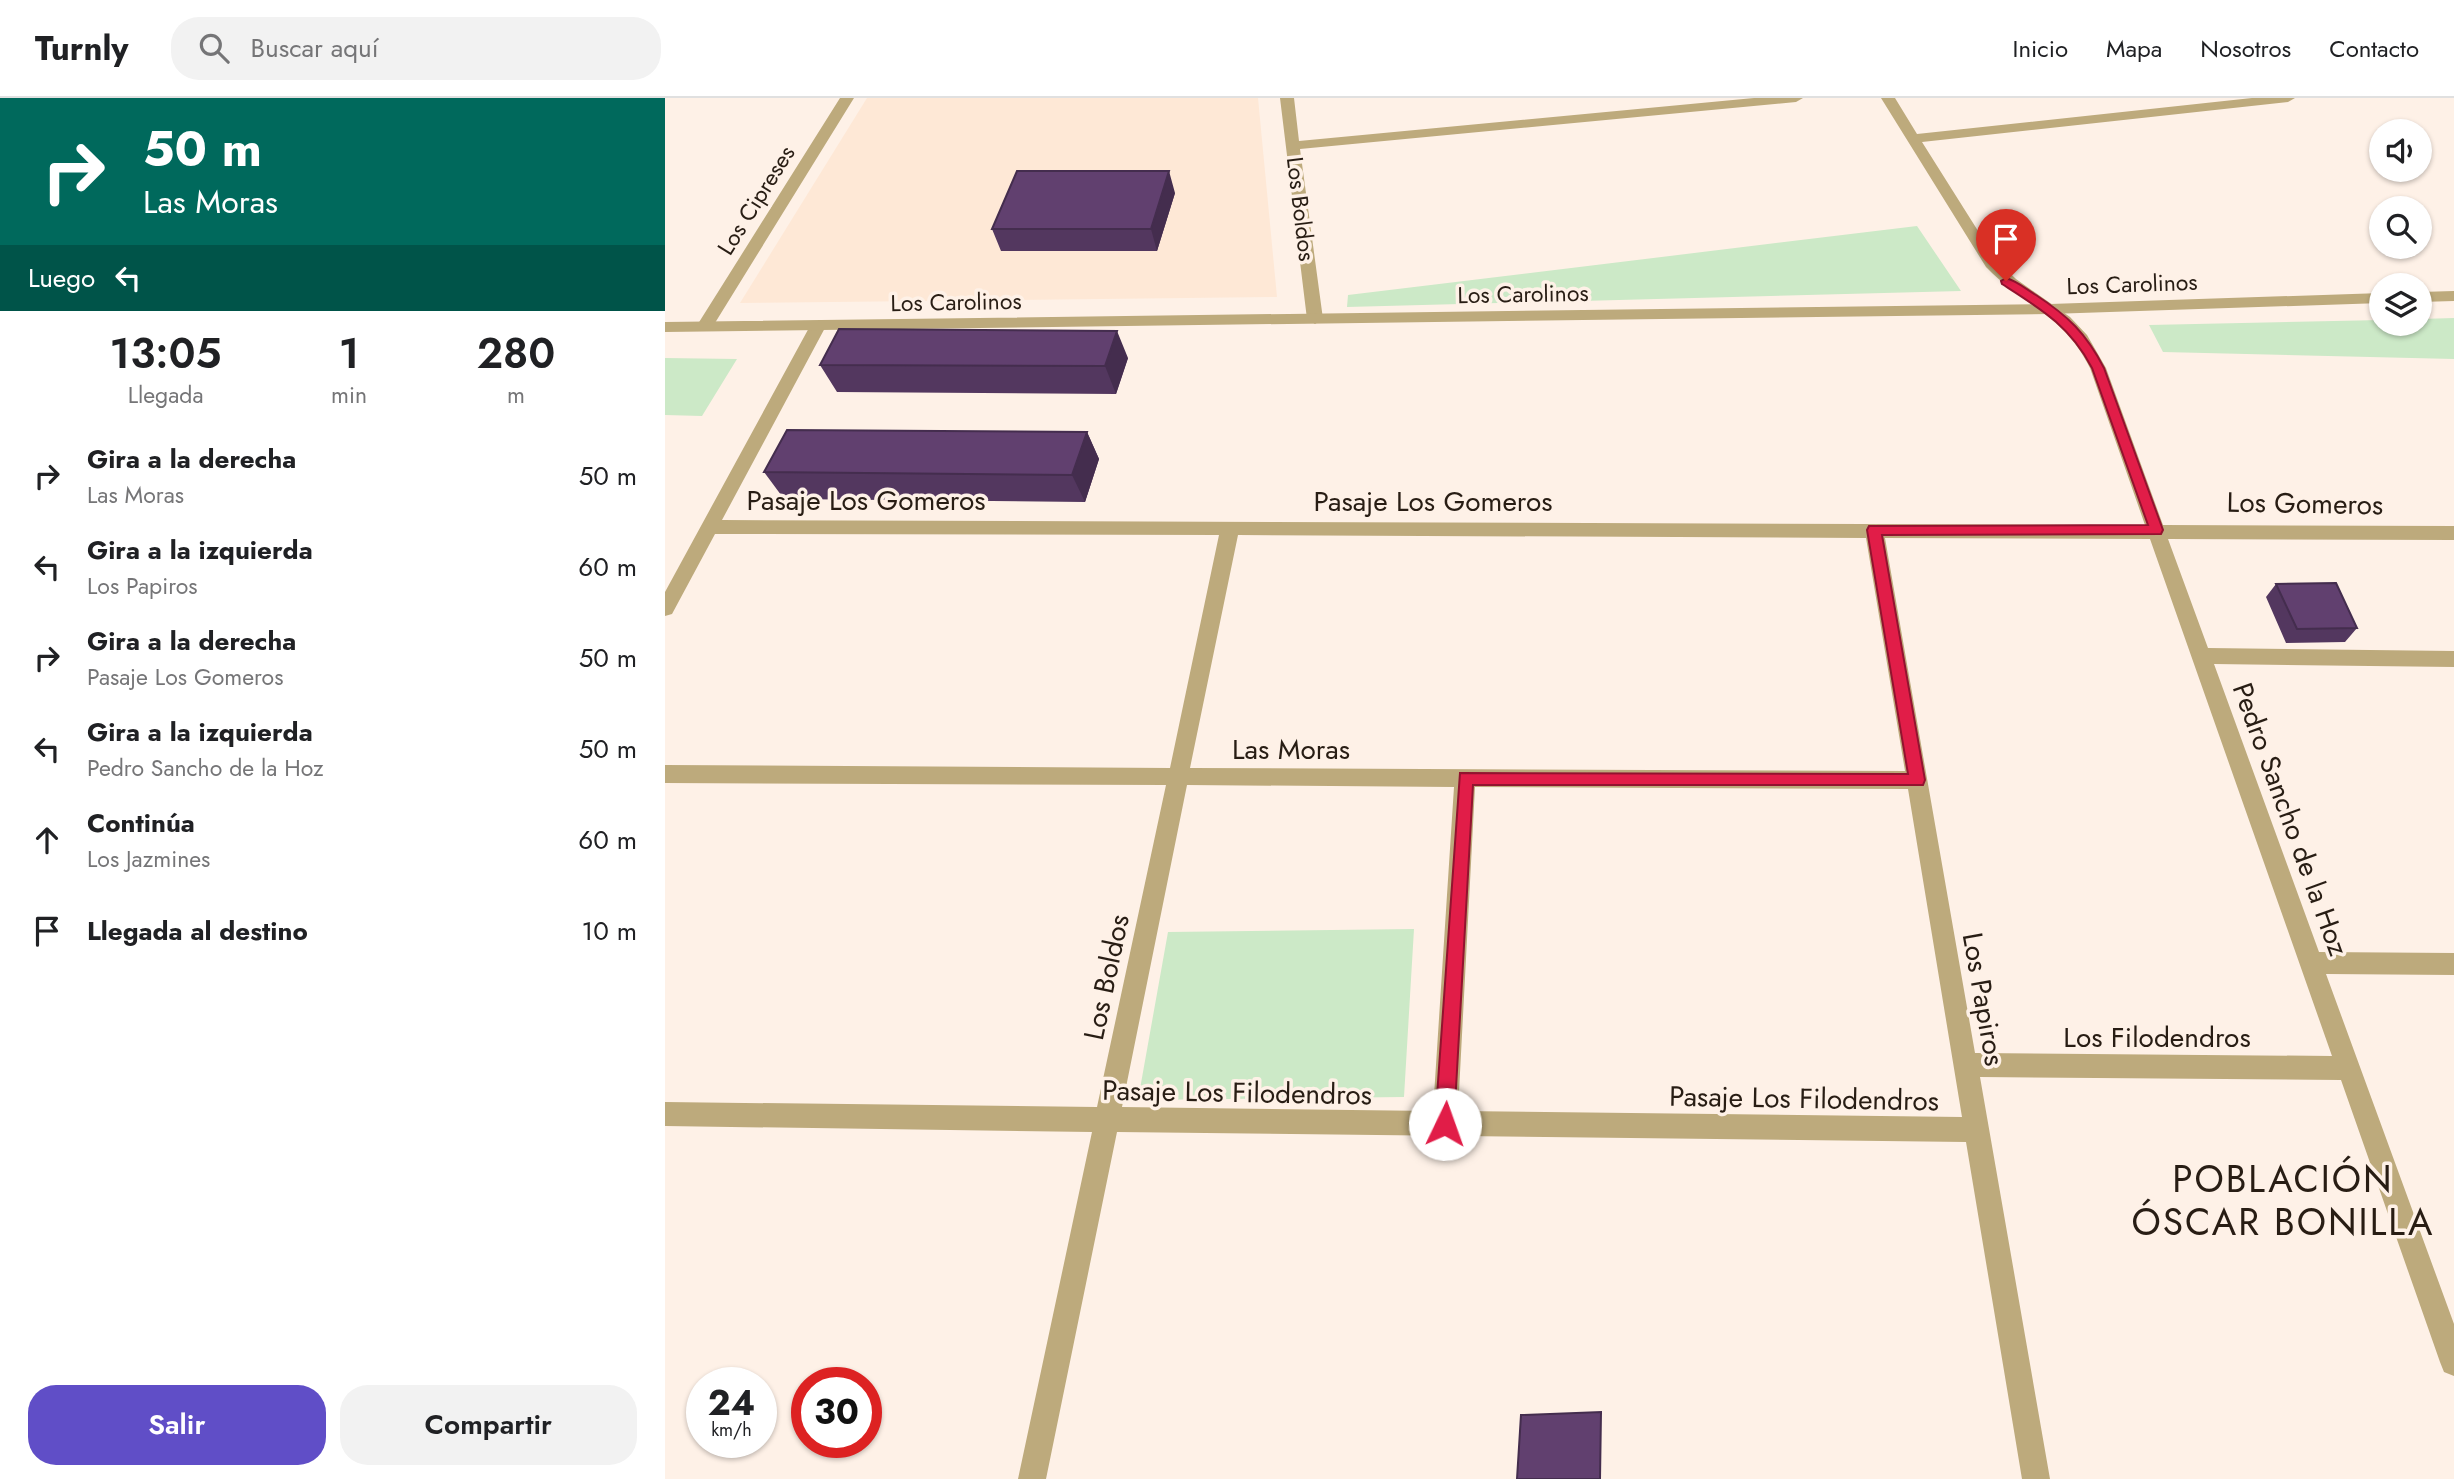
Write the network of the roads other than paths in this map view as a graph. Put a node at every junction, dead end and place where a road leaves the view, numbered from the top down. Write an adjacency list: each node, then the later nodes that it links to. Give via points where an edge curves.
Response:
1 (847, 98): 14 (street, Los Cipreses)
2 (1287, 98): 7 (street, Los Boldos)
3 (1796, 98): 7 (street)
4 (1888, 98): 6 (street, Pedro Sancho de la Hoz)
5 (2288, 98): 6 (street)
6 (1913, 139): 11 (street, Pedro Sancho de la Hoz, via 1990,264 2006,281)
7 (1293, 146): 12 (street, Los Boldos)
8 (2454, 296): 9 (street)
9 (2432, 297)
10 (2369, 299): 11 (street, Los Carolinos)
11 (2050, 309): 12 (street, Los Carolinos); 19 (street, Pedro Sancho de la Hoz, via 2073,329 2098,368)
12 (1315, 319): 15 (street, Los Carolinos)
13 (665, 327): 14 (street, Los Carolinos)
14 (704, 327): 15 (street, Los Carolinos)
15 (818, 327): 16 (street)
16 (709, 527): 17 (street, Pasaje Los Gomeros); 21 (street)
17 (1230, 528): 18 (street, Pasaje Los Gomeros); 25 (street, Los Boldos)
18 (1874, 530): 19 (street, Pasaje Los Gomeros); 27 (street, Los Papiros)
19 (2156, 530): 20 (street, Los Gomeros); 22 (street, Pedro Sancho de la Hoz)
20 (2454, 533)
21 (665, 609)
22 (2201, 656): 23 (street); 28 (street, Pedro Sancho de la Hoz)
23 (2454, 659)
24 (665, 774): 25 (street, Las Moras)
25 (1178, 776): 26 (street, Las Moras); 33 (street, Los Boldos)
26 (1465, 778): 27 (street, Las Moras); 34 (street)
27 (1917, 780): 30 (street, Los Papiros)
28 (2311, 962): 29 (street); 31 (street, Pedro Sancho de la Hoz)
29 (2454, 964)
30 (1965, 1065): 31 (street, Los Filodendros); 35 (street, Los Papiros)
31 (2349, 1068): 36 (street, Pedro Sancho de la Hoz)
32 (665, 1114): 33 (street, Pasaje Los Filodendros)
33 (1107, 1120): 34 (street, Pasaje Los Filodendros); 37 (street, Los Boldos)
34 (1445, 1124): 35 (street, Pasaje Los Filodendros)
35 (1977, 1130): 38 (street, Los Papiros)
36 (2454, 1362)
37 (1032, 1479)
38 (2036, 1479)

